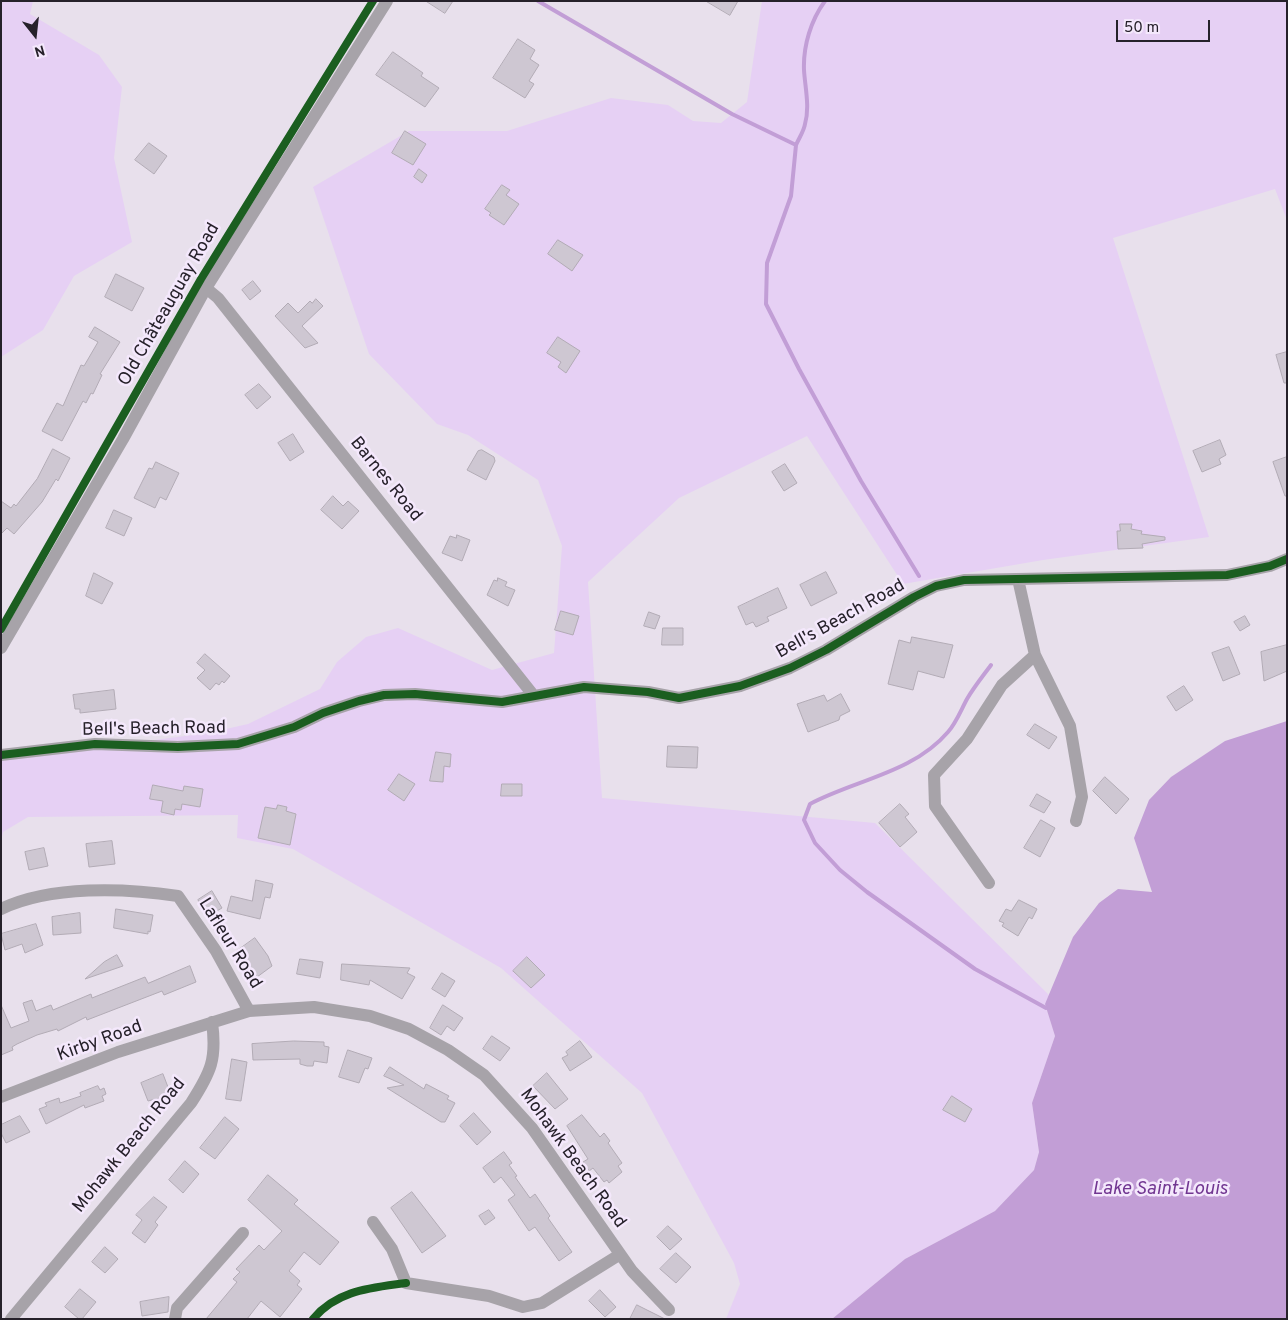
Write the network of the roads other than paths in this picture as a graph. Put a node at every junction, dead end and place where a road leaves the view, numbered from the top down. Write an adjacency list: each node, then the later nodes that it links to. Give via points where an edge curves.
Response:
1 (387, 1): 2 (street, Old Châteauguay Road)
2 (206, 288): 5 (street, Old Châteauguay Road, via 123,439); 7 (street, Barnes Road, via 218,298)
3 (1287, 559): 4 (street, Bell's Beach Road, via 1227,575)
4 (1018, 578): 6 (street); 7 (street, Bell's Beach Road, via 964,580 936,586 826,650 790,668 740,686 679,698 584,687)
5 (1, 648)
6 (1035, 654): 9 (street, via 1070,726 1082,798); 10 (street, via 1002,685 967,739 934,775 935,806)
7 (534, 696): 8 (street, Bell's Beach Road, via 502,702 415,694 384,695 358,701 294,727 238,744 178,747 95,744)
8 (1, 755)
9 (1076, 822)
10 (989, 883)
11 (1, 909): 12 (street, Lafleur Road, via 24,900 113,889 178,896 216,951)
12 (249, 1011): 13 (street, Mohawk Beach Road); 17 (street, Mohawk Beach Road, via 314,1007 370,1016 410,1029 448,1050 484,1074 532,1128)
13 (212, 1022): 14 (street, Kirby Road, via 118,1052); 19 (street, Mohawk Beach Road, via 215,1048 212,1063 191,1103)
14 (1, 1097)
15 (373, 1222): 17 (street, via 392,1249 406,1283 489,1296 523,1307 542,1303)
16 (242, 1233): 20 (street, via 178,1308)
17 (619, 1255): 18 (street, Mohawk Beach Road)
18 (668, 1310)
19 (11, 1319)
20 (175, 1319)

